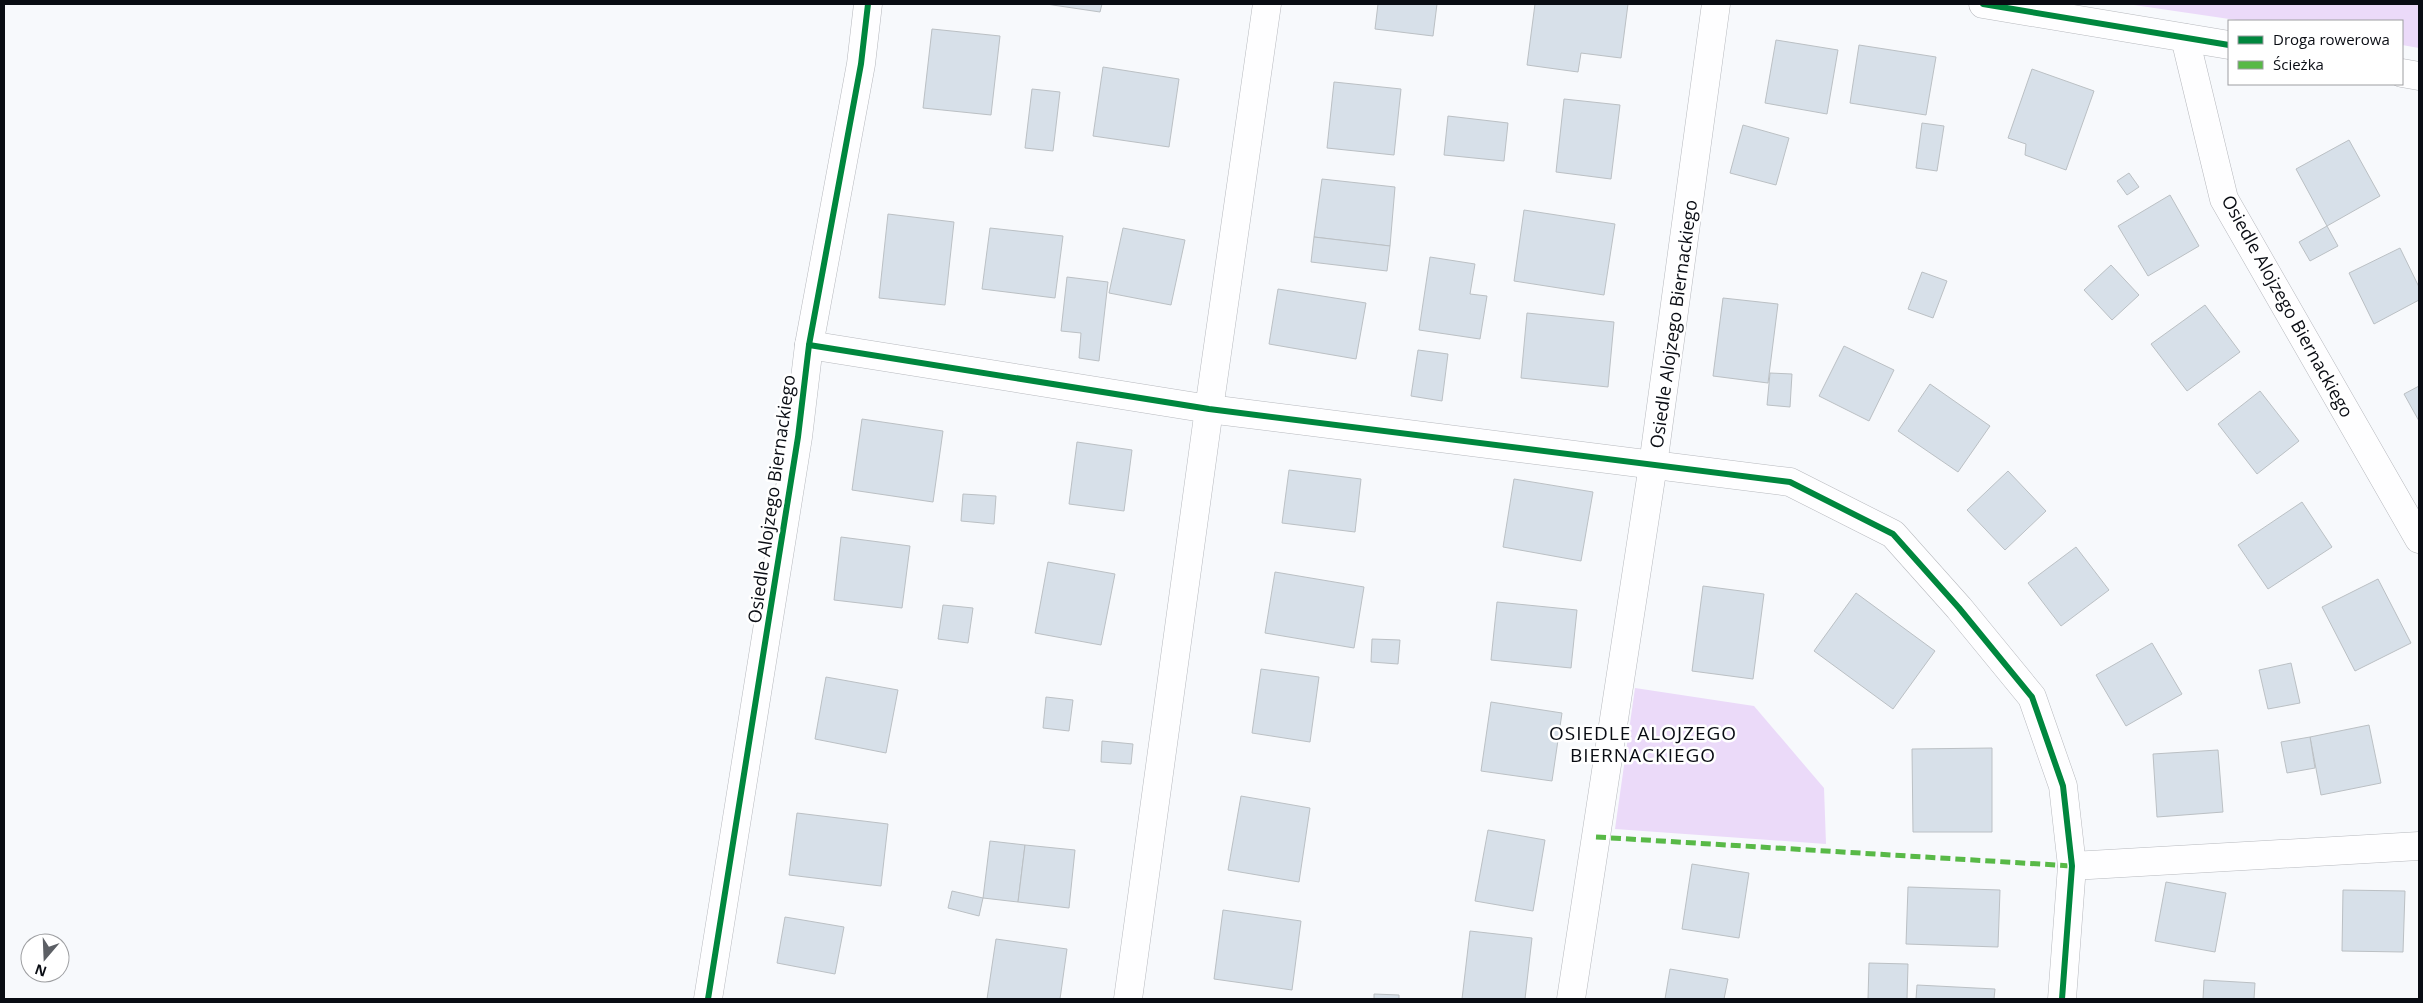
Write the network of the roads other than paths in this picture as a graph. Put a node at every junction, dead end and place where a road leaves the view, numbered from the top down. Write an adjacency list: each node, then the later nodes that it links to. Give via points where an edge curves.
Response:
1 (868, 4): 9 (street, Osiedle Alojzego Biernackiego, via 861,64)
2 (1267, 4): 10 (street)
3 (1716, 4): 11 (street, Osiedle Alojzego Biernackiego)
4 (1983, 4): 5 (street)
5 (2185, 38): 6 (street); 12 (street, Osiedle Alojzego Biernackiego, via 2224,199)
6 (2228, 45)
7 (2403, 73): 8 (street)
8 (2419, 76)
9 (808, 345): 10 (street); 15 (street, Osiedle Alojzego Biernackiego, via 798,437)
10 (1209, 409): 11 (street); 16 (street)
11 (1654, 465): 14 (street, via 1790,482 1893,534 2032,697 2064,786); 17 (street, Osiedle Alojzego Biernackiego)
12 (2418, 534)
13 (2419, 846): 14 (street)
14 (2072, 866): 18 (street)
15 (708, 999)
16 (1128, 999)
17 (1571, 999)
18 (2062, 999)

